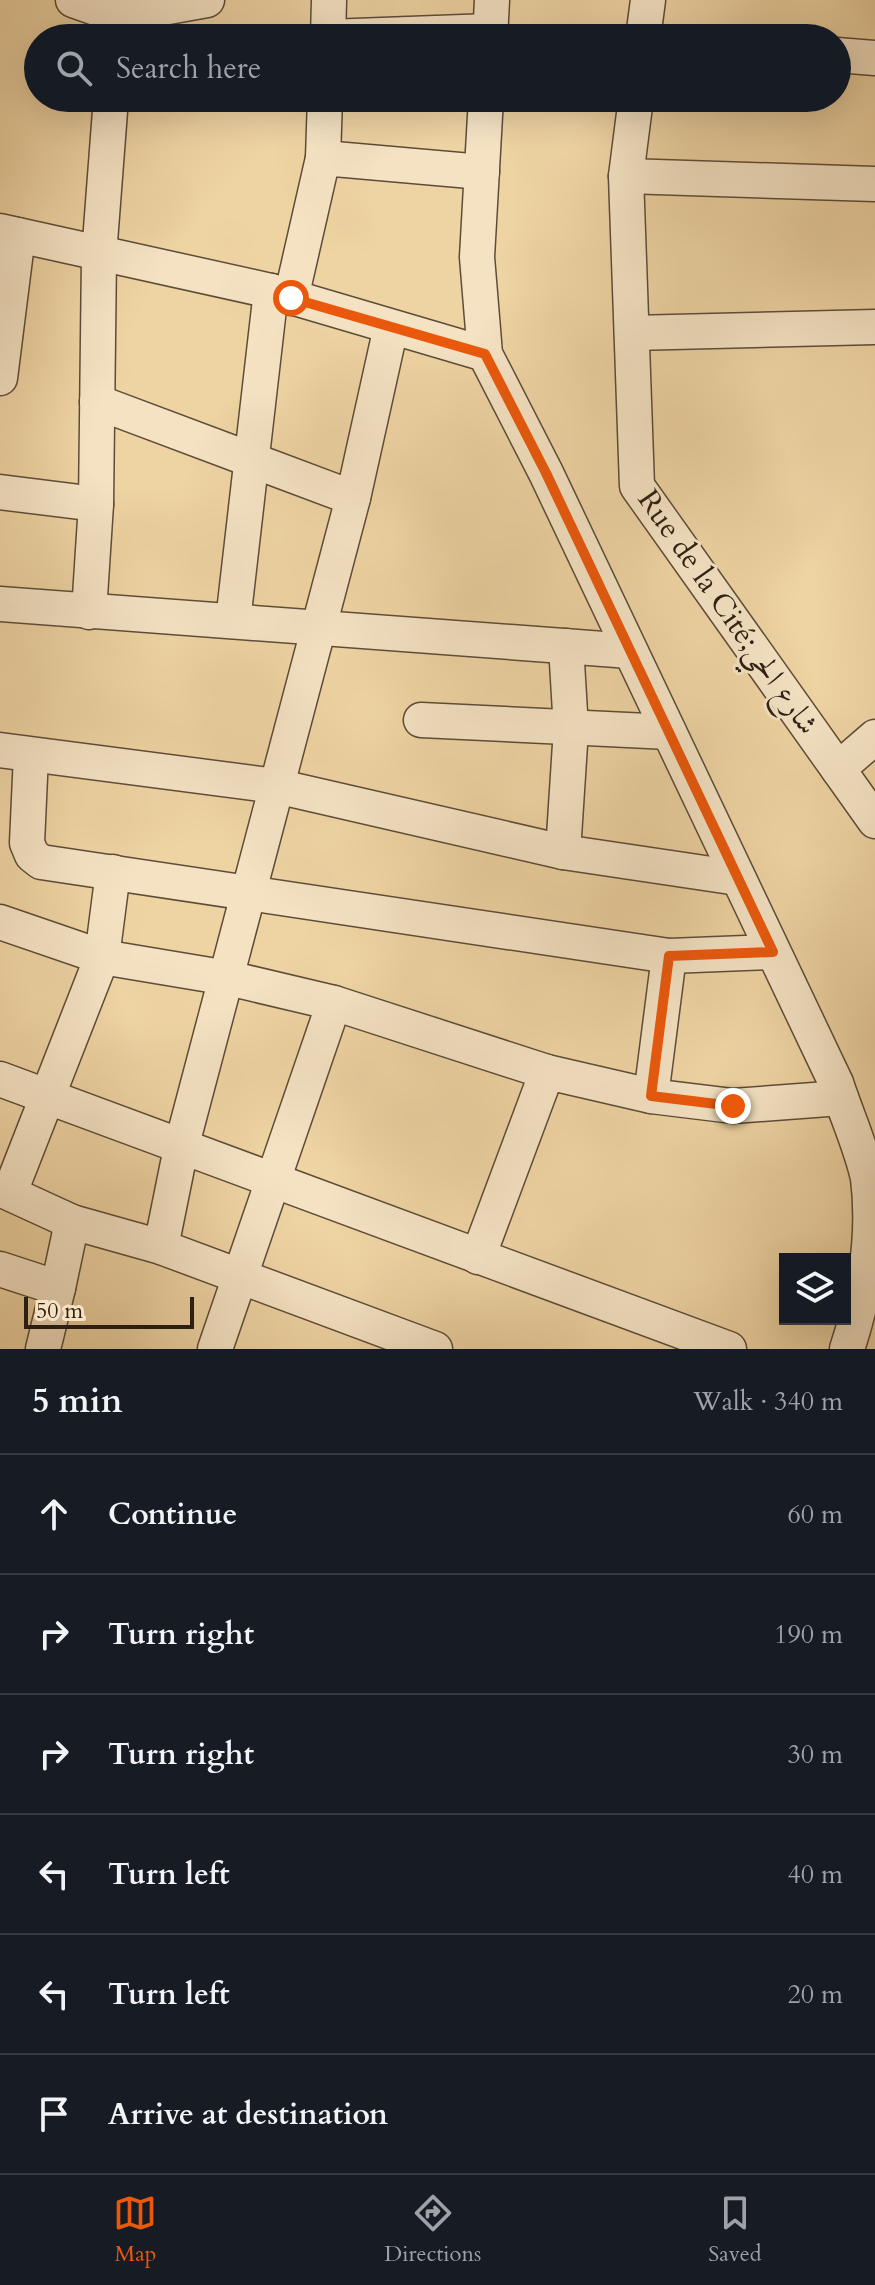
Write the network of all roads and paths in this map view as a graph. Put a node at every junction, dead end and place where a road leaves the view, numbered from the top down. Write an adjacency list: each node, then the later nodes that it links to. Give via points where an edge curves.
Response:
1 (73, 0): 5 (street)
2 (207, 0): 5 (street)
3 (329, 0): 6 (street)
4 (648, 0): 7 (street)
5 (118, 18)
6 (328, 24)
7 (645, 24)
8 (851, 56): 9 (street)
9 (875, 58)
10 (110, 112): 19 (street)
11 (325, 112): 14 (street)
12 (485, 112): 15 (street)
13 (634, 112): 16 (street, Rue de la Cité;شارع الحي)
14 (323, 158): 15 (street); 20 (street)
15 (482, 172): 24 (street, via 477,257)
16 (626, 176): 17 (street); 23 (street, Rue de la Cité;شارع الحي)
17 (875, 184)
18 (9, 233): 19 (street); 25 (street)
19 (99, 255): 20 (street); 26 (street)
20 (281, 295): 21 (street); 27 (street)
21 (391, 327): 24 (street); 29 (street)
22 (875, 327): 23 (street)
23 (632, 333): 42 (street, Rue de la Cité;شارع الحي, via 637,486)
24 (485, 354): 36 (street)
25 (0, 378)
26 (97, 402): 27 (street); 30 (street)
27 (253, 461): 29 (street); 33 (street)
28 (0, 492): 30 (street)
29 (353, 498): 34 (street)
30 (96, 504): 32 (street)
31 (0, 604): 32 (street)
32 (89, 612): 33 (street)
33 (233, 621): 34 (street)
34 (322, 626): 35 (street); 43 (street)
35 (566, 646): 36 (street); 38 (street)
36 (630, 651): 39 (street)
37 (421, 720): 38 (street)
38 (571, 729): 39 (street); 45 (street)
39 (669, 732): 47 (street)
40 (875, 737): 42 (street)
41 (15, 752): 43 (street); 46 (street, via 32,855 41,862)
42 (838, 769): 44 (street, Rue de la Cité;شارع الحي)
43 (276, 786): 45 (street); 48 (street)
44 (875, 821)
45 (563, 852): 47 (street)
46 (113, 872): 48 (street); 52 (street)
47 (738, 878): 50 (street)
48 (250, 891): 51 (street); 53 (street)
49 (0, 922): 52 (street)
50 (773, 952): 51 (street); 59 (street)
51 (669, 956): 57 (street)
52 (102, 957): 53 (street); 58 (street)
53 (228, 978): 54 (street); 60 (street)
54 (334, 1003): 55 (street); 61 (street)
55 (547, 1072): 57 (street); 65 (street)
56 (0, 1079): 58 (street)
57 (651, 1096): 59 (street, via 733,1106)
58 (49, 1097): 60 (street); 62 (street)
59 (841, 1098): 73 (street, via 868,1179 872,1246)
60 (181, 1148): 61 (street); 64 (street)
61 (272, 1179): 65 (street); 67 (street)
62 (5, 1190): 63 (street)
63 (72, 1222): 64 (street); 68 (street)
64 (161, 1247): 67 (street)
65 (478, 1257): 72 (street)
66 (0, 1269): 68 (street)
67 (239, 1277): 70 (street); 71 (street)
68 (58, 1288): 69 (street)
69 (43, 1349)
70 (215, 1349)
71 (435, 1349)
72 (729, 1349)
73 (847, 1349)

